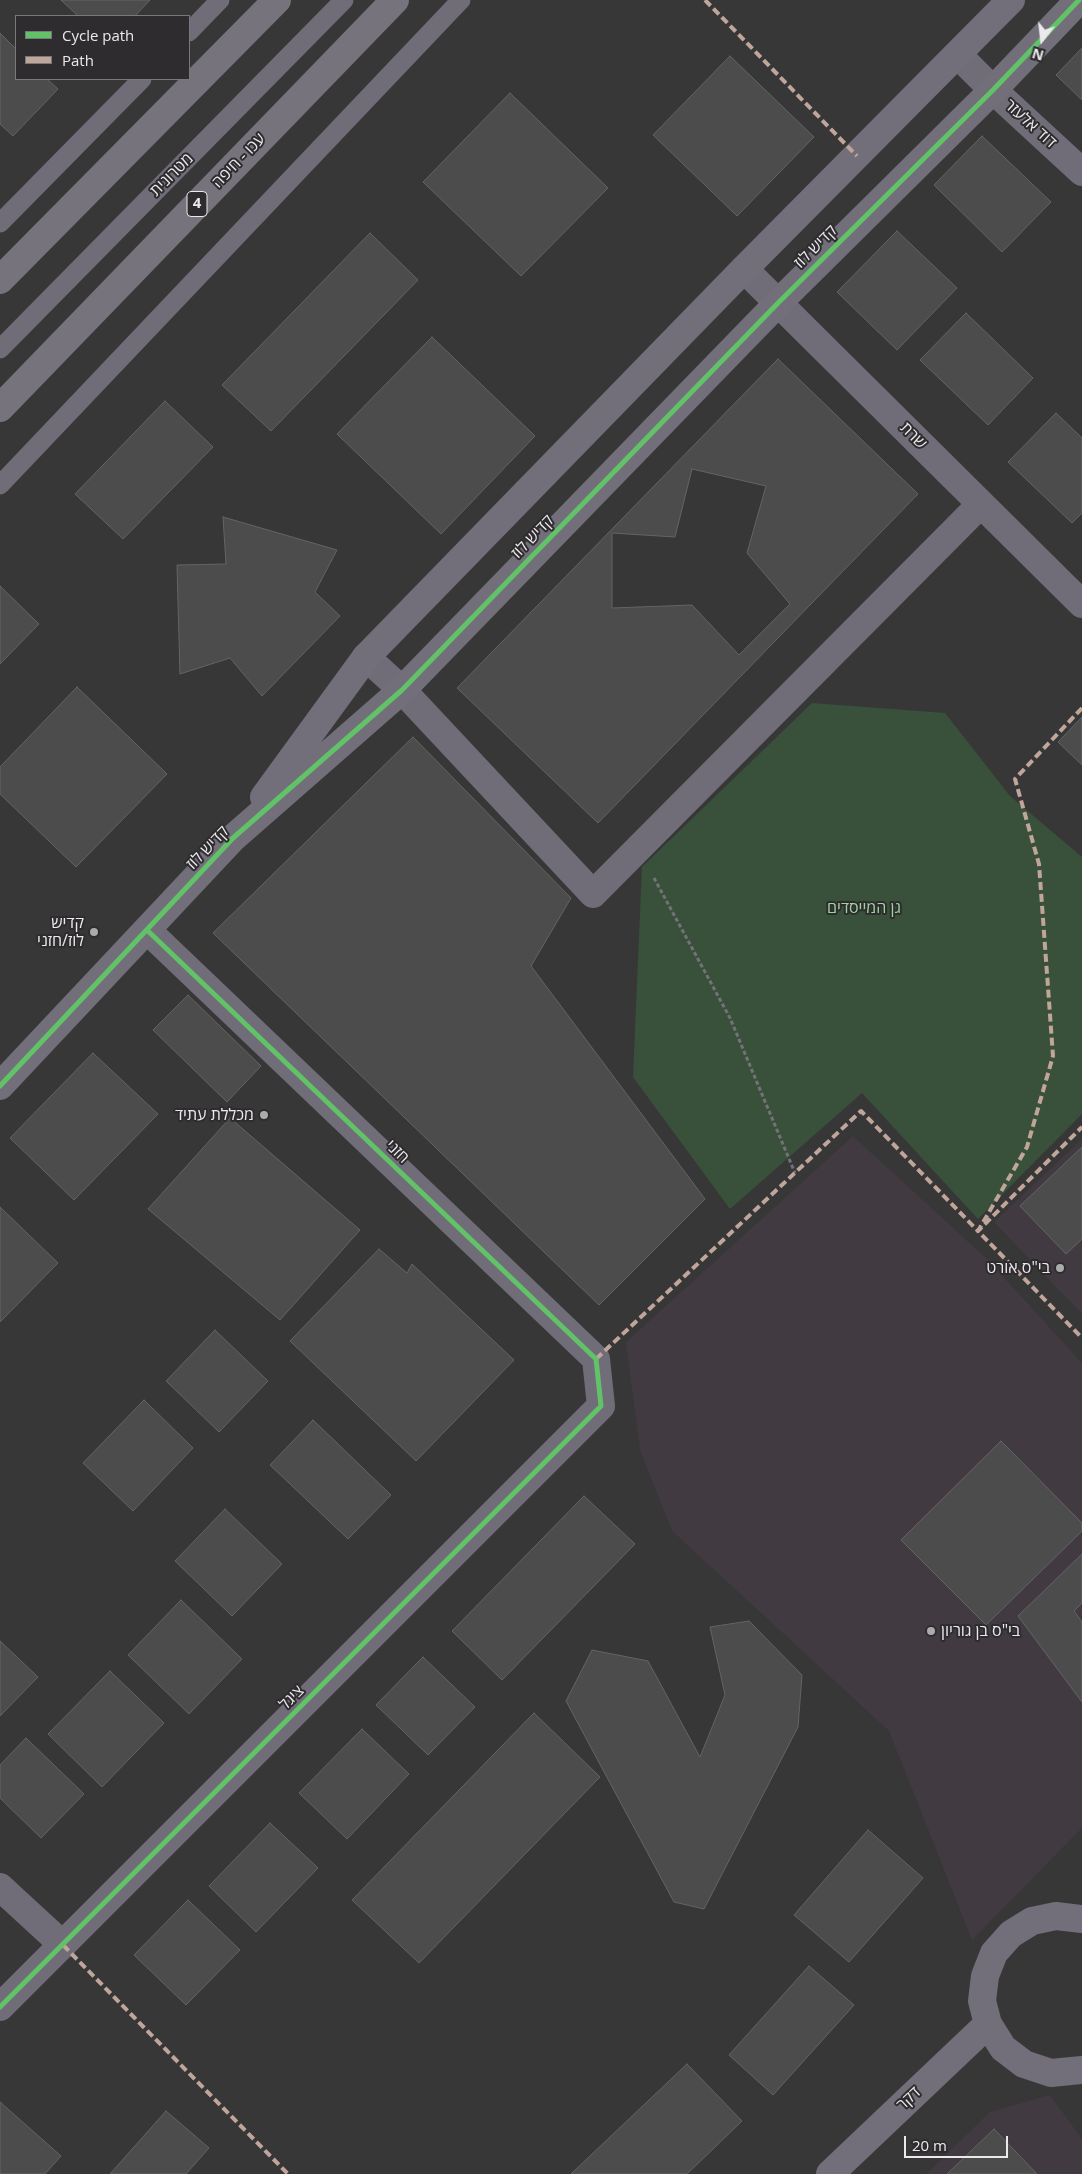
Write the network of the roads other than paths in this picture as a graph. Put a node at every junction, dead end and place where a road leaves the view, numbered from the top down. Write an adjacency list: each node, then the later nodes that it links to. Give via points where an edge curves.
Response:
1 (220, 0): 8 (lane)
2 (276, 0): 15 (highway)
3 (344, 0): 17 (lane, מטרונית)
4 (395, 0): 18 (highway, עכו - חיפה / 4)
5 (461, 0): 19 (lane)
6 (1011, 0): 9 (street, קדיש לוז)
7 (1079, 0): 11 (street, קדיש לוז)
8 (190, 31)
9 (958, 55): 11 (street, דוד אלעזר); 14 (street, קדיש לוז)
10 (141, 80): 13 (lane)
11 (992, 90): 12 (street, דוד אלעזר); 16 (street, קדיש לוז)
12 (1082, 172)
13 (0, 223)
14 (744, 269): 16 (street, שרת); 22 (street, קדיש לוז)
15 (0, 280)
16 (779, 302): 20 (street, שרת); 23 (street, קדיש לוז)
17 (0, 349)
18 (0, 408)
19 (0, 485)
20 (981, 504): 21 (street, שרת); 23 (street, via 593,894)
21 (1082, 604)
22 (366, 657): 23 (street); 24 (street, קדיש לוז)
23 (402, 690): 24 (street, קדיש לוז)
24 (233, 838): 25 (street, קדיש לוז)
25 (148, 931): 26 (street, קדיש לוז); 27 (street, חזני, via 596,1359)
26 (0, 1086)
27 (601, 1406): 30 (street, ציגל)
28 (0, 1887): 30 (street)
29 (1082, 1919): 32 (street, via 1056,1916 1032,1921 1010,1934 994,1953 985,1976 982,2001)
30 (63, 1946): 31 (street, ציגל)
31 (0, 2007)
32 (988, 2024): 33 (street, via 1003,2048 1024,2064 1051,2073); 34 (street, דקר)
33 (1082, 2070)
34 (830, 2174)

